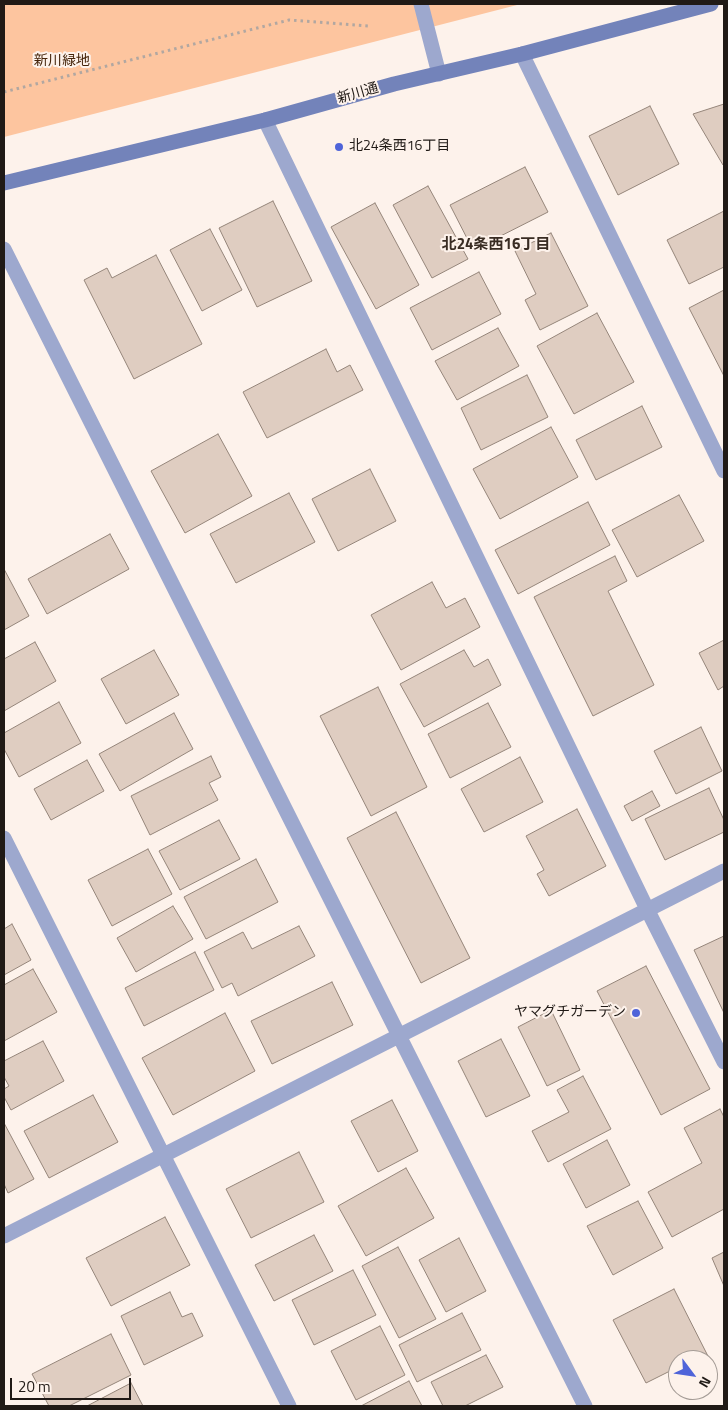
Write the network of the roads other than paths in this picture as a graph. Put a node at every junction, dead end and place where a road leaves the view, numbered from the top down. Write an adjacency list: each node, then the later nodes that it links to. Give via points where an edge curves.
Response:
1 (421, 4): 4 (street)
2 (711, 4): 3 (street, 新川通)
3 (522, 54): 4 (street, 新川通); 8 (street)
4 (439, 74): 5 (street, 新川通)
5 (265, 120): 6 (street, 新川通); 11 (street)
6 (4, 182)
7 (4, 249): 12 (street)
8 (724, 471)
9 (4, 838): 14 (street)
10 (724, 871): 11 (street)
11 (647, 909): 12 (street); 13 (street)
12 (400, 1034): 14 (street); 17 (street)
13 (724, 1062)
14 (163, 1155): 15 (street); 16 (street)
15 (4, 1236)
16 (289, 1406)
17 (585, 1406)

